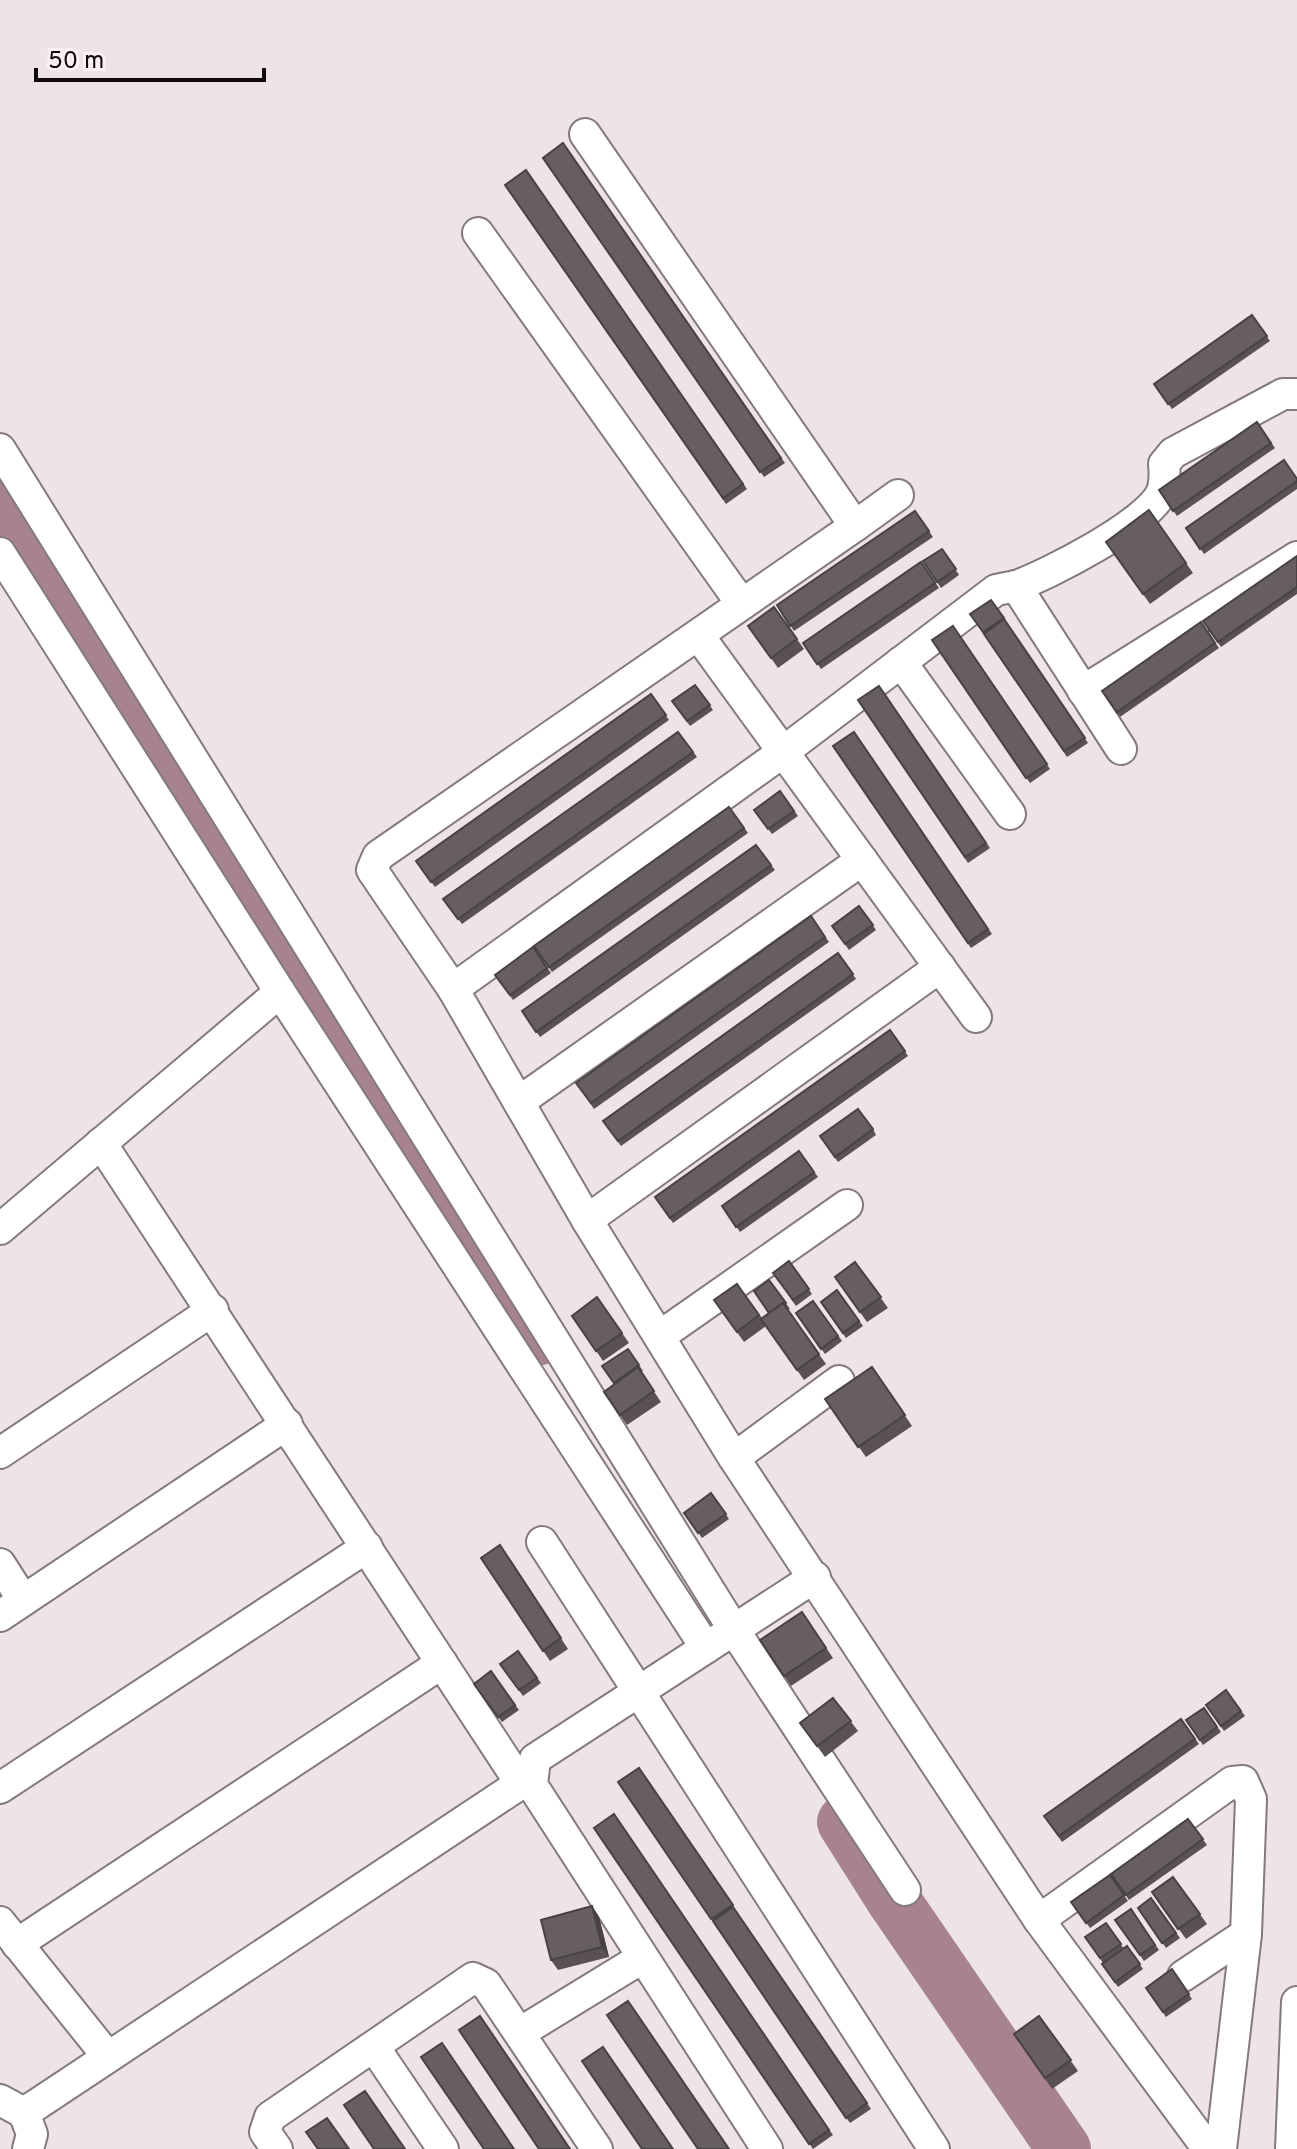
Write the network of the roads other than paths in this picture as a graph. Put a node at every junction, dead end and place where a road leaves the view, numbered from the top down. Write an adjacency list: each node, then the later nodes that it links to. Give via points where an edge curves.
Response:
1 (585, 134): 6 (street)
2 (478, 233): 10 (street)
3 (1297, 394): 9 (street, via 1283,394 1173,453 1164,464 1161,495 1147,509 1072,562)
4 (0, 449): 38 (street)
5 (898, 495): 6 (street)
6 (855, 526): 10 (street)
7 (0, 553): 20 (street)
8 (1297, 557): 13 (street)
9 (1016, 586): 12 (street, via 996,590); 13 (street)
10 (741, 603): 11 (street)
11 (699, 636): 15 (street); 19 (street, via 378,856 372,870 378,881)
12 (901, 662): 15 (street); 16 (street)
13 (1083, 691): 14 (street)
14 (1121, 749)
15 (783, 752): 17 (street); 19 (street)
16 (1010, 814)
17 (862, 860): 18 (street); 22 (street)
18 (940, 967): 21 (street); 25 (street)
19 (453, 989): 22 (street)
20 (280, 992): 23 (street); 39 (street)
21 (976, 1017)
22 (520, 1101): 25 (street)
23 (101, 1143): 26 (street); 27 (street)
24 (847, 1205): 28 (street)
25 (587, 1220): 28 (street)
26 (0, 1229)
27 (213, 1310): 30 (street); 31 (street)
28 (660, 1336): 32 (street)
29 (839, 1381): 32 (street)
30 (287, 1424): 34 (street); 37 (street)
31 (0, 1453)
32 (734, 1458): 36 (street)
33 (542, 1542): 41 (street)
34 (367, 1547): 40 (street); 43 (street)
35 (0, 1564): 37 (street)
36 (815, 1577): 38 (street); 45 (street)
37 (11, 1608)
38 (734, 1630): 39 (street); 44 (street)
39 (706, 1648): 41 (street)
40 (442, 1663): 42 (street); 46 (street)
41 (638, 1692): 42 (street, via 535,1759); 61 (street)
42 (527, 1780): 48 (street); 54 (street)
43 (0, 1788)
44 (905, 1890)
45 (1039, 1920): 47 (street, via 1237,1780 1247,1786 1251,1799); 62 (street)
46 (8, 1933): 54 (street)
47 (1246, 1934): 49 (street); 63 (street)
48 (642, 1958): 51 (street); 60 (street)
49 (1183, 1976)
50 (1297, 2002): 52 (street)
51 (521, 2032): 53 (street, via 486,1984 473,1978); 59 (street)
52 (1296, 2045): 64 (street)
53 (374, 2047): 57 (street, via 270,2117 265,2132); 58 (street)
54 (108, 2057): 55 (street)
55 (12, 2106): 56 (street, via 32,2134)
56 (28, 2149)
57 (277, 2149)
58 (443, 2149)
59 (597, 2149)
60 (767, 2149)
61 (934, 2149)
62 (1208, 2149)
63 (1221, 2149)
64 (1291, 2149)

